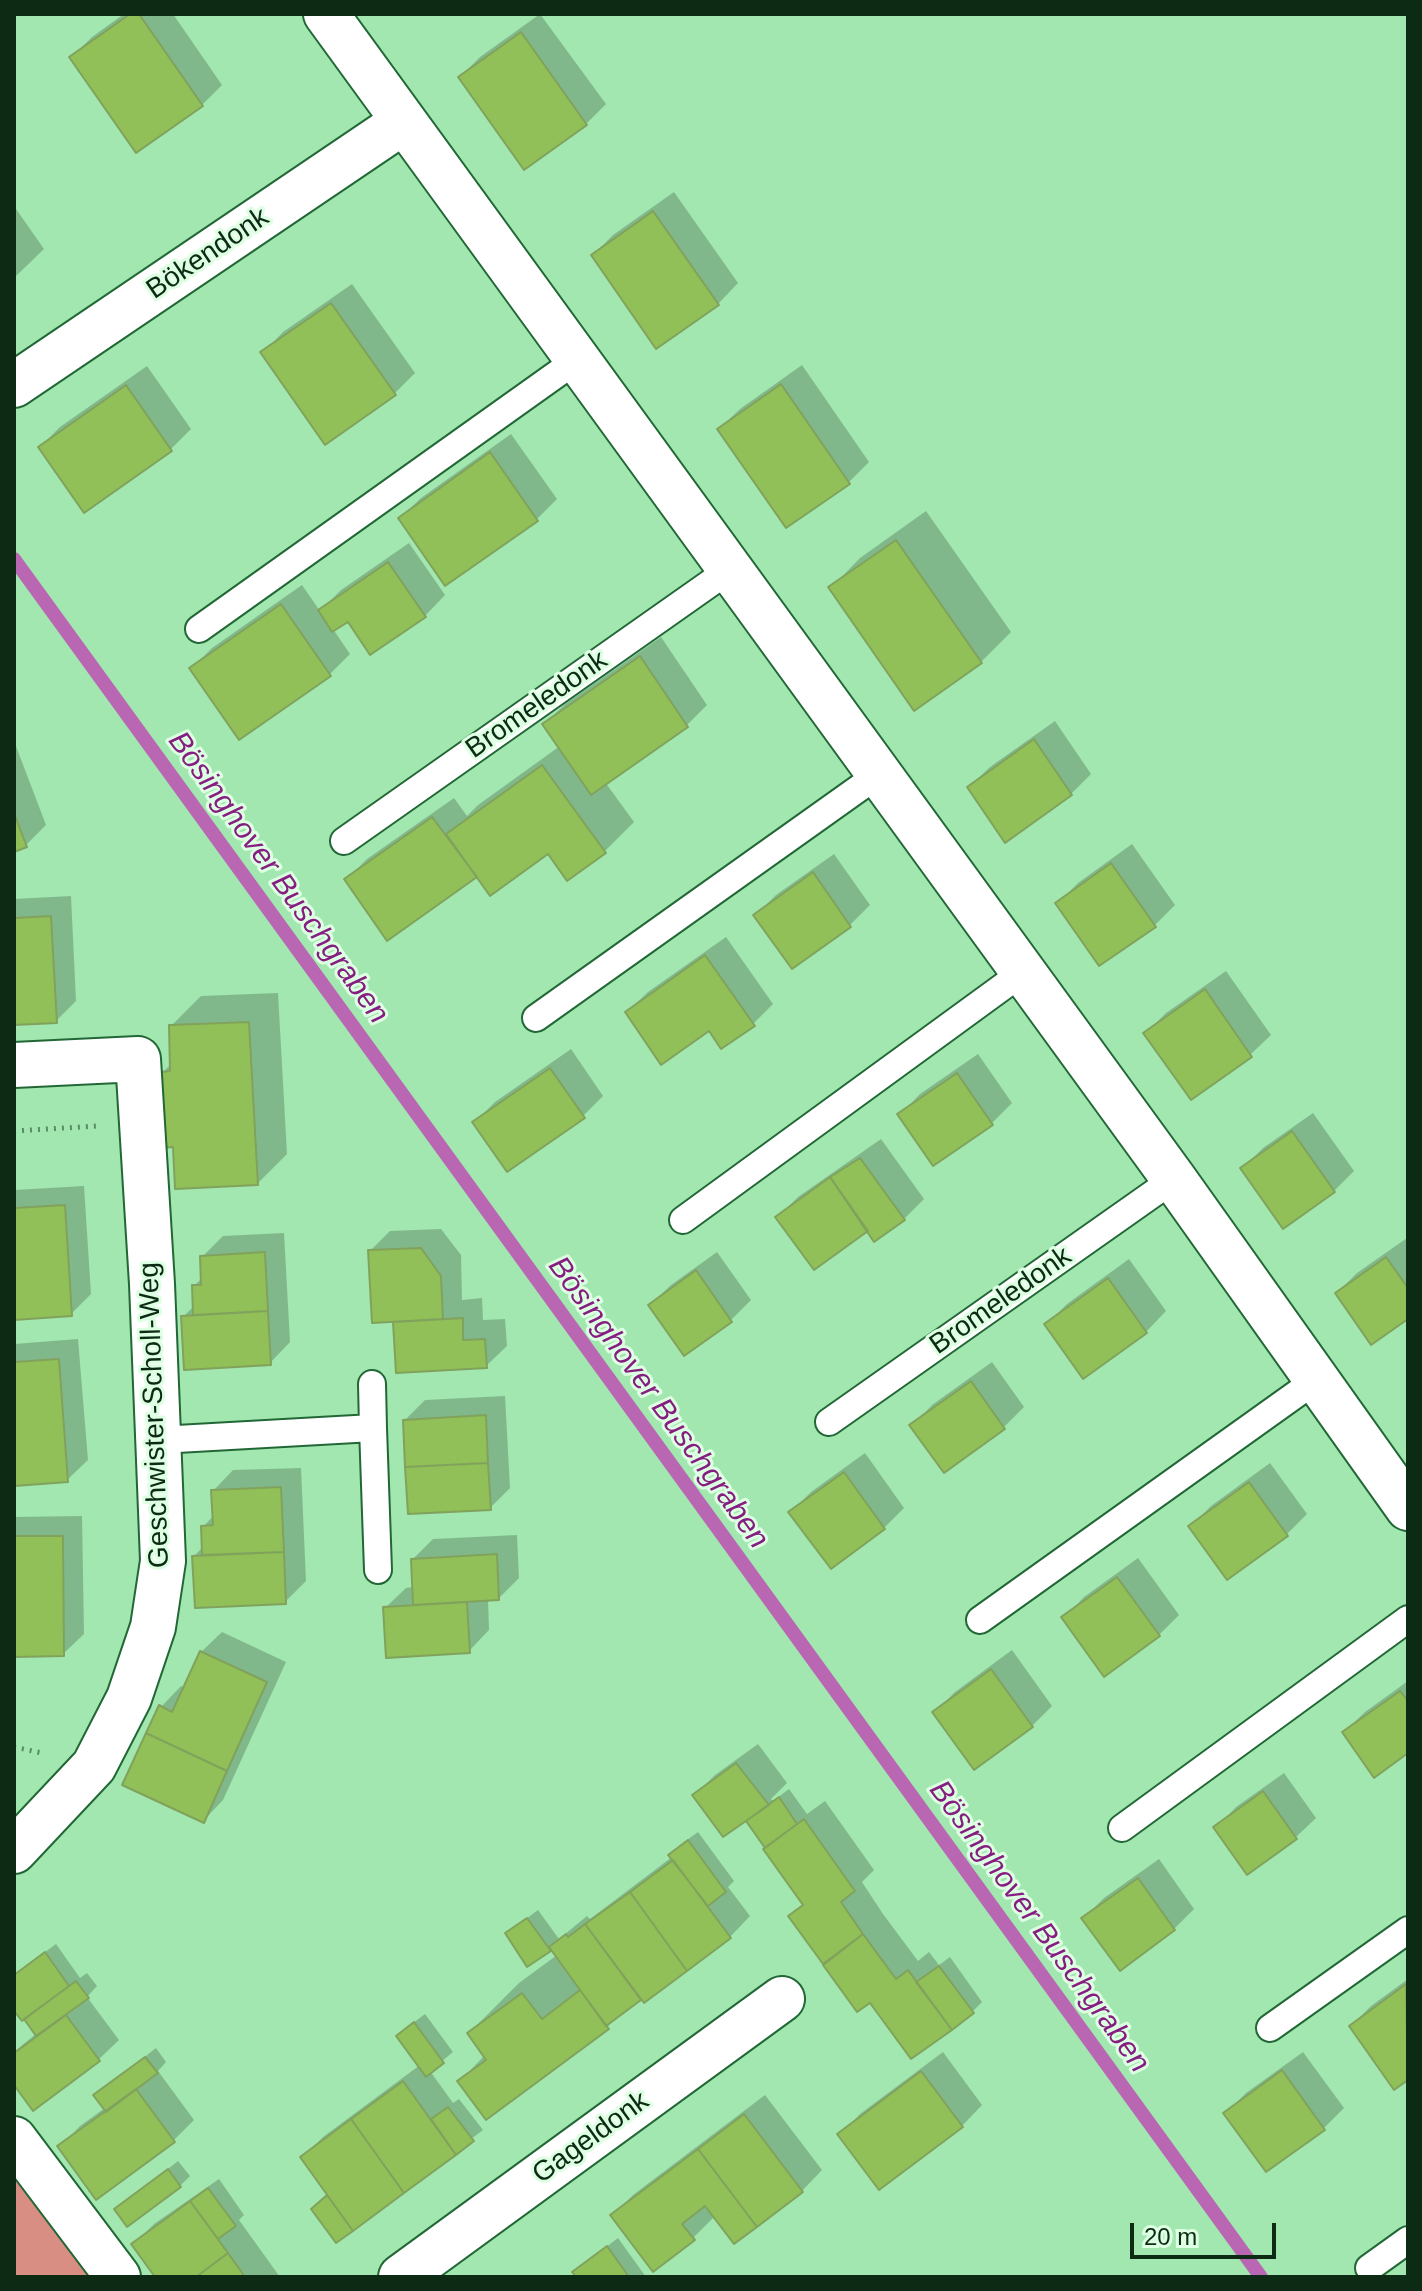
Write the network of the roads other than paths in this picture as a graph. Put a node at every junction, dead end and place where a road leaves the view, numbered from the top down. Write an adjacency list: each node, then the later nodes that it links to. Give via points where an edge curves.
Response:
1 (326, 14): 2 (street)
2 (403, 122): 3 (street); 4 (street, Bökendonk)
3 (578, 359): 5 (street); 6 (lane)
4 (14, 385)
5 (729, 570): 7 (street); 8 (lane, Bromeledonk)
6 (199, 629)
7 (879, 774): 9 (street); 10 (lane)
8 (344, 841)
9 (1023, 972): 12 (street); 13 (lane)
10 (536, 1018)
11 (14, 1065): 18 (street, Geschwister-Scholl-Weg, via 138,1059)
12 (1174, 1179): 14 (street); 16 (lane, Bromeledonk)
13 (683, 1220)
14 (1316, 1380): 19 (street); 22 (lane)
15 (372, 1384): 17 (lane)
16 (829, 1422)
17 (373, 1428): 18 (lane); 20 (lane)
18 (159, 1440): 24 (street, Geschwister-Scholl-Weg, via 163,1561 153,1627 129,1698 94,1766)
19 (1408, 1508)
20 (378, 1570)
21 (1408, 1619): 23 (lane)
22 (980, 1620)
23 (1122, 1828)
24 (14, 1851)
25 (1408, 1930): 27 (lane)
26 (782, 1999): 32 (street, Gageldonk)
27 (1270, 2028)
28 (14, 2139): 31 (street)
29 (1408, 2240): 30 (lane)
30 (1369, 2268)
31 (118, 2277)
32 (401, 2277)

